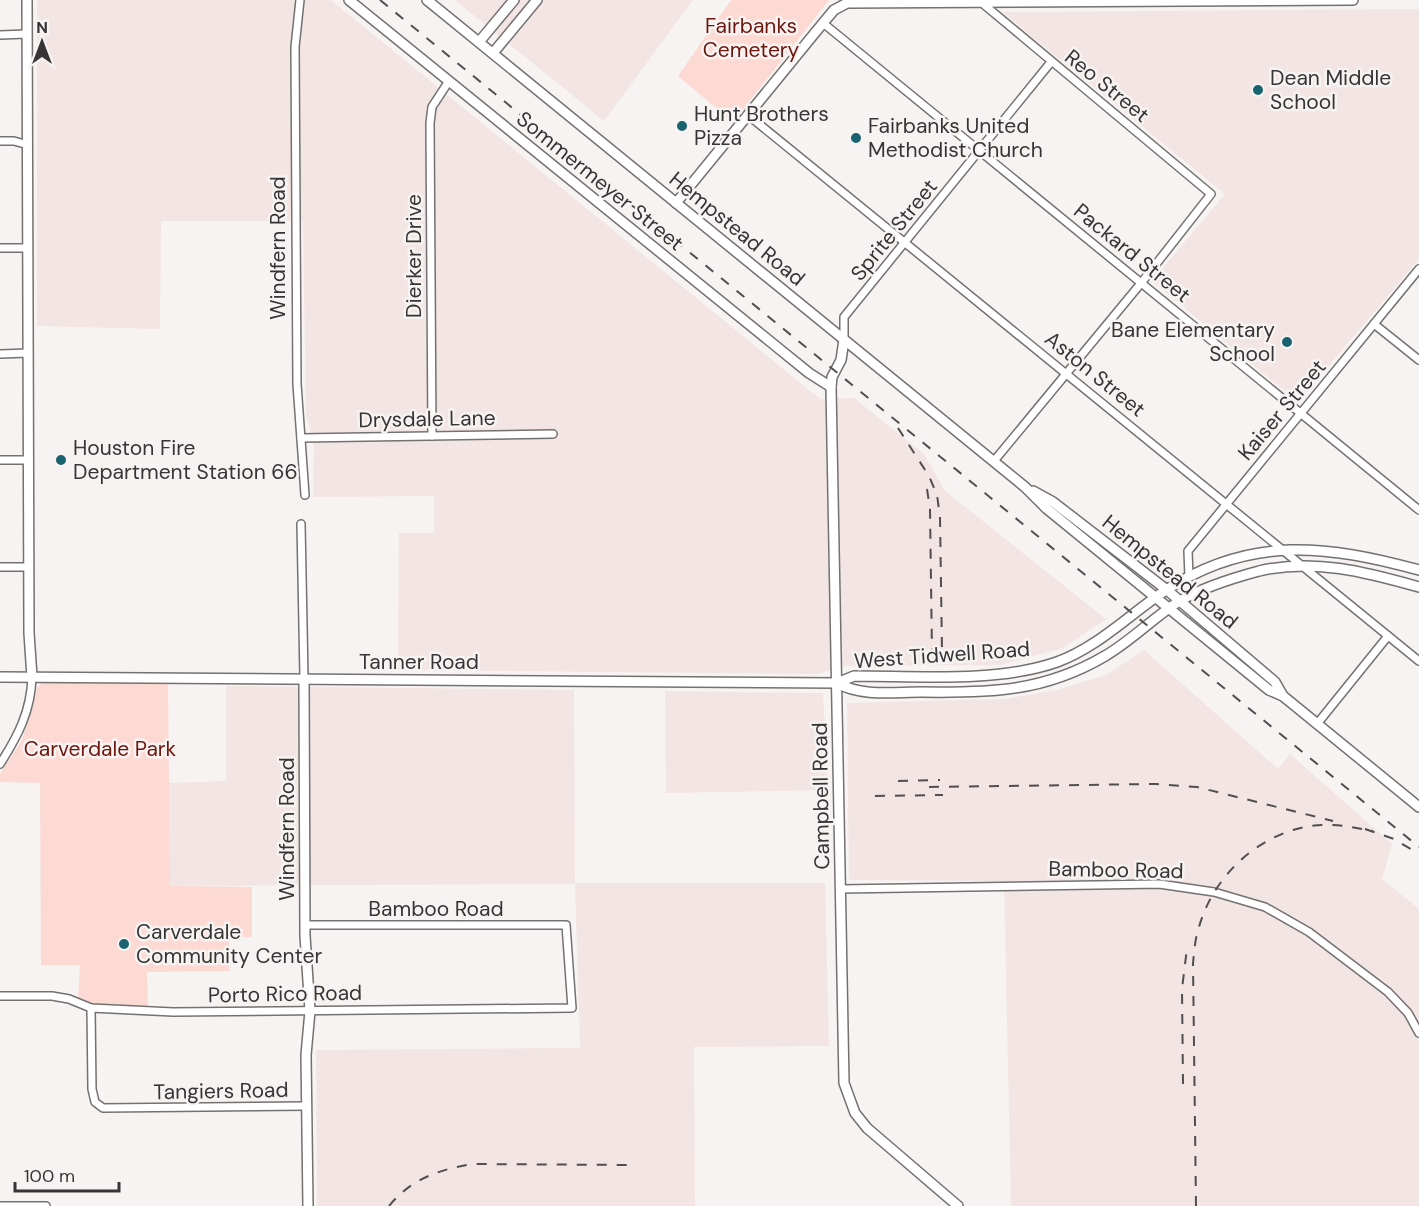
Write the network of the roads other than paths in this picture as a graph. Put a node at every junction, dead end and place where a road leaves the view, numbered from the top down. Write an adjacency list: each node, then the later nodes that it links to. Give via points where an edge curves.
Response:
1 (27, 0): 12 (main road)
2 (300, 0): 38 (street, Windfern Road, via 295,47 297,384)
3 (349, 0): 17 (main road, Sommermeyer Street)
4 (427, 0): 14 (main road, Hempstead Road)
5 (514, 0): 14 (main road)
6 (537, 0): 15 (main road)
7 (1353, 0): 8 (main road)
8 (1089, 1): 10 (main road)
9 (847, 2): 10 (main road); 11 (main road)
10 (982, 3): 16 (street, Reo Street)
11 (823, 23): 18 (main road); 21 (street, Packard Street)
12 (27, 34): 13 (street); 20 (main road)
13 (0, 35)
14 (479, 42): 15 (main road, Hempstead Road)
15 (493, 53): 22 (main road, Hempstead Road)
16 (1051, 62): 21 (street, Sprite Street); 27 (street, Reo Street, via 1211,194)
17 (449, 81): 34 (main road, Sommermeyer Street); 37 (street, Dierker Drive, via 432,107 430,123)
18 (748, 115): 22 (main road); 23 (street, Aston Street)
19 (0, 141): 20 (street)
20 (28, 145): 25 (main road)
21 (981, 151): 23 (street, Sprite Street); 27 (street, Packard Street)
22 (676, 203): 29 (main road, Hempstead Road)
23 (905, 243): 29 (street, Sprite Street, via 844,317); 33 (street, Aston Street)
24 (0, 248): 25 (street)
25 (28, 248): 30 (main road)
26 (1419, 269): 28 (street, Kaiser Street)
27 (1142, 282): 33 (street); 35 (street, Packard Street)
28 (1374, 324): 32 (street); 35 (street, Kaiser Street)
29 (844, 340): 34 (main road, Campbell Road, via 842,360); 41 (main road, Hempstead Road)
30 (28, 353): 31 (street); 40 (main road)
31 (0, 354)
32 (1419, 360)
33 (1067, 373): 41 (street); 43 (street, Aston Street)
34 (831, 387): 68 (main road, Campbell Road)
35 (1302, 414): 43 (street, Kaiser Street); 44 (street, Packard Street)
36 (553, 434): 37 (street, Drysdale Lane)
37 (432, 436): 38 (street, Drysdale Lane)
38 (301, 438): 42 (street, Windfern Road)
39 (0, 460): 40 (street)
40 (28, 460): 51 (main road)
41 (994, 461): 46 (main road, Hempstead Road, via 1025,487 1053,502)
42 (305, 495)
43 (1227, 503): 47 (street, Aston Street); 54 (street, Kaiser Street, via 1188,551)
44 (1419, 510)
45 (301, 524): 67 (street, Windfern Road)
46 (1077, 527): 56 (main road, Hempstead Road); 57 (main road, Hempstead Road)
47 (1281, 550): 48 (main road, West Tidwell Road, via 1329,549); 49 (street, Aston Street); 54 (main road, West Tidwell Road, via 1252,554)
48 (1387, 561): 52 (main road, West Tidwell Road); 53 (main road)
49 (1298, 564): 53 (main road, West Tidwell Road); 58 (main road, West Tidwell Road, via 1257,571); 60 (street, Aston Street)
50 (0, 567): 51 (street)
51 (29, 567): 66 (main road)
52 (1419, 570)
53 (1383, 577): 55 (main road, West Tidwell Road)
54 (1189, 578): 56 (main road, West Tidwell Road)
55 (1419, 587)
56 (1167, 590): 57 (main road, West Tidwell Road); 58 (main road, Hempstead Road)
57 (1157, 597): 59 (main road, Hempstead Road); 64 (main road, West Tidwell Road, via 1086,648 1057,662 1008,672)
58 (1180, 601): 59 (main road, West Tidwell Road); 61 (main road, Hempstead Road)
59 (1170, 608): 63 (main road, Hempstead Road); 69 (main road, West Tidwell Road, via 1106,656 1066,675 996,692)
60 (1388, 636): 62 (street, Aston Street); 71 (street)
61 (1249, 660): 63 (main road); 70 (main road, Hempstead Road, via 1275,682)
62 (1419, 661)
63 (1242, 668): 70 (main road, Hempstead Road)
64 (949, 676): 68 (main road, West Tidwell Road, via 854,676); 69 (main road)
65 (0, 677): 66 (main road, Tanner Road)
66 (32, 677): 67 (main road, Tanner Road); 72 (street, via 24,722)
67 (304, 678): 68 (main road, Tanner Road); 75 (main road, Windfern Road)
68 (837, 683): 69 (main road, West Tidwell Road, via 852,692); 74 (main road, Campbell Road)
69 (949, 692)
70 (1283, 696): 71 (main road, Hempstead Road)
71 (1317, 724): 73 (main road, Hempstead Road)
72 (0, 764)
73 (1419, 807)
74 (840, 889): 80 (street, Bamboo Road, via 1159,884 1214,892 1265,908 1309,932 1388,992 1408,1012); 82 (main road, Campbell Road, via 843,1070 847,1096 867,1128)
75 (306, 925): 78 (street, Bamboo Road, via 566,925); 79 (main road, Windfern Road)
76 (0, 996): 77 (street, Porto Rico Road, via 52,996)
77 (91, 1008): 79 (street, Porto Rico Road); 81 (street, Tangiers Road, via 93,1097 103,1108)
78 (572, 1008): 79 (street, Porto Rico Road)
79 (310, 1011): 81 (main road, Windfern Road)
80 (1418, 1030)
81 (307, 1107): 85 (main road, Windfern Road)
82 (956, 1205)
83 (0, 1206): 84 (street)
84 (46, 1206)
85 (308, 1206)

